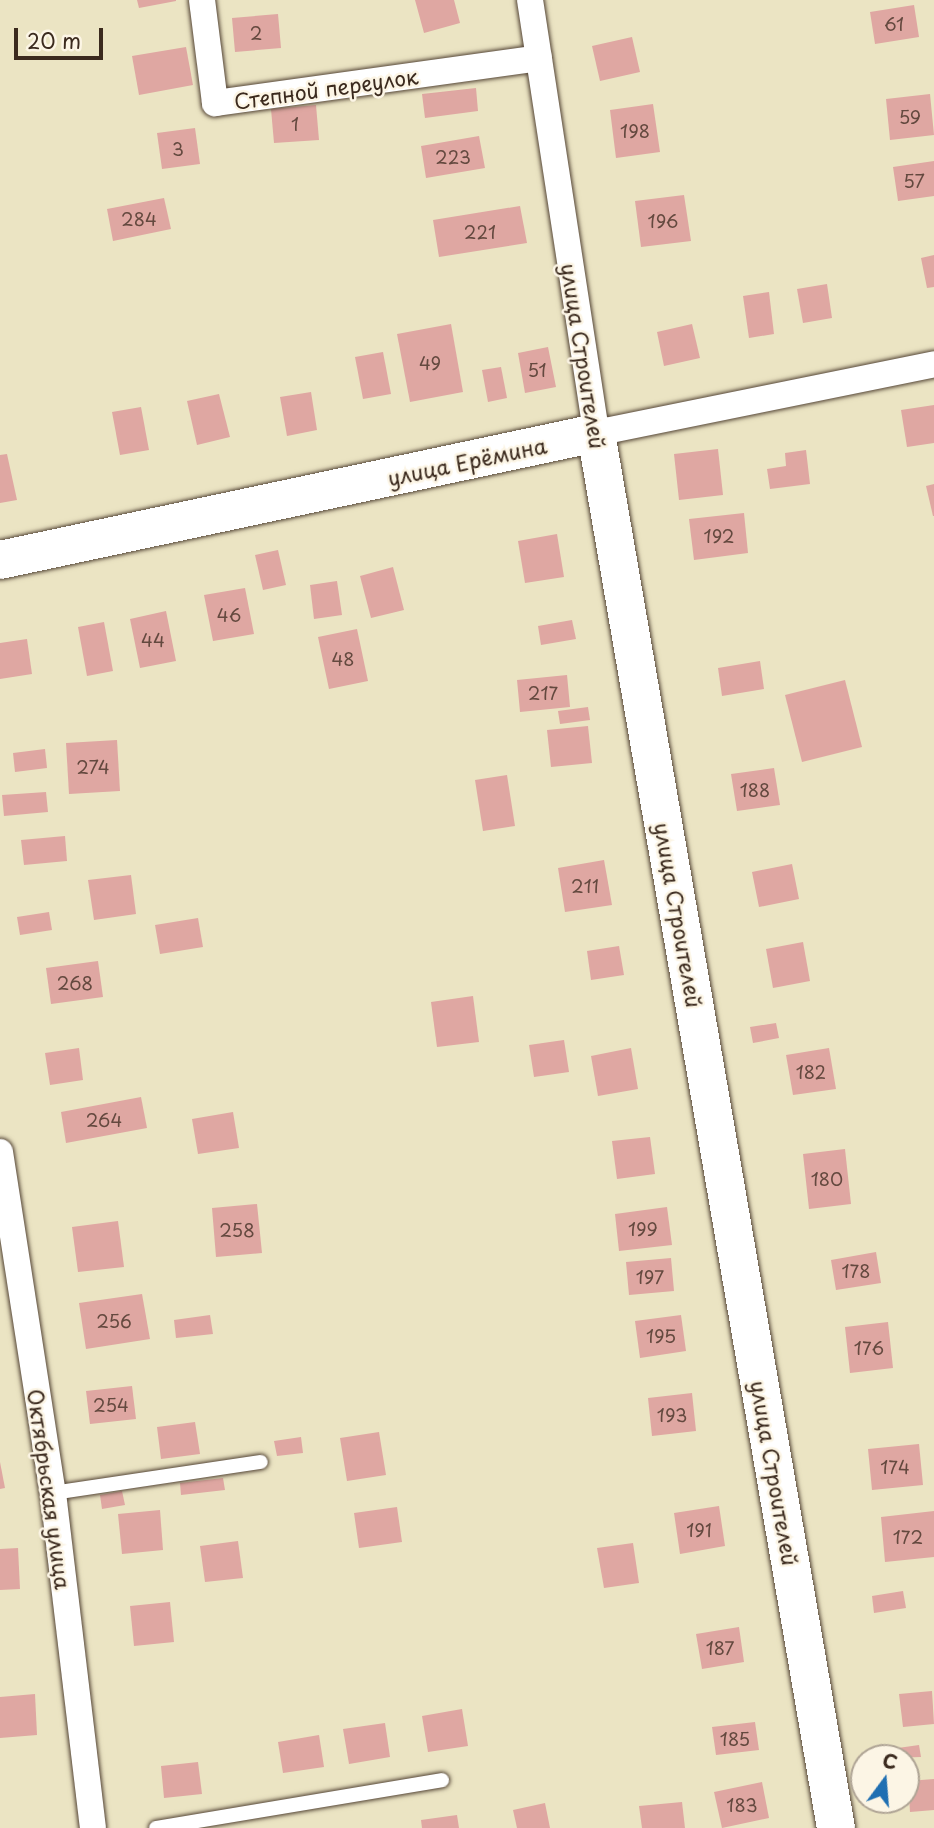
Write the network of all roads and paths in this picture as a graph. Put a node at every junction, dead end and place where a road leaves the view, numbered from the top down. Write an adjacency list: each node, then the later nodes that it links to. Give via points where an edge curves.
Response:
1 (202, 0): 3 (street, Степной переулок, via 215,103)
2 (530, 0): 3 (street, улица Строителей)
3 (539, 58): 5 (street, улица Строителей)
4 (934, 364): 5 (street, улица Ерёмина)
5 (596, 433): 6 (street, улица Ерёмина); 13 (street, улица Строителей)
6 (0, 560)
7 (0, 1152): 9 (street, Октябрьская улица)
8 (261, 1462): 9 (lane)
9 (53, 1493): 11 (street, Октябрьская улица)
10 (442, 1780): 12 (lane)
11 (93, 1828)
12 (156, 1828)
13 (836, 1828)

